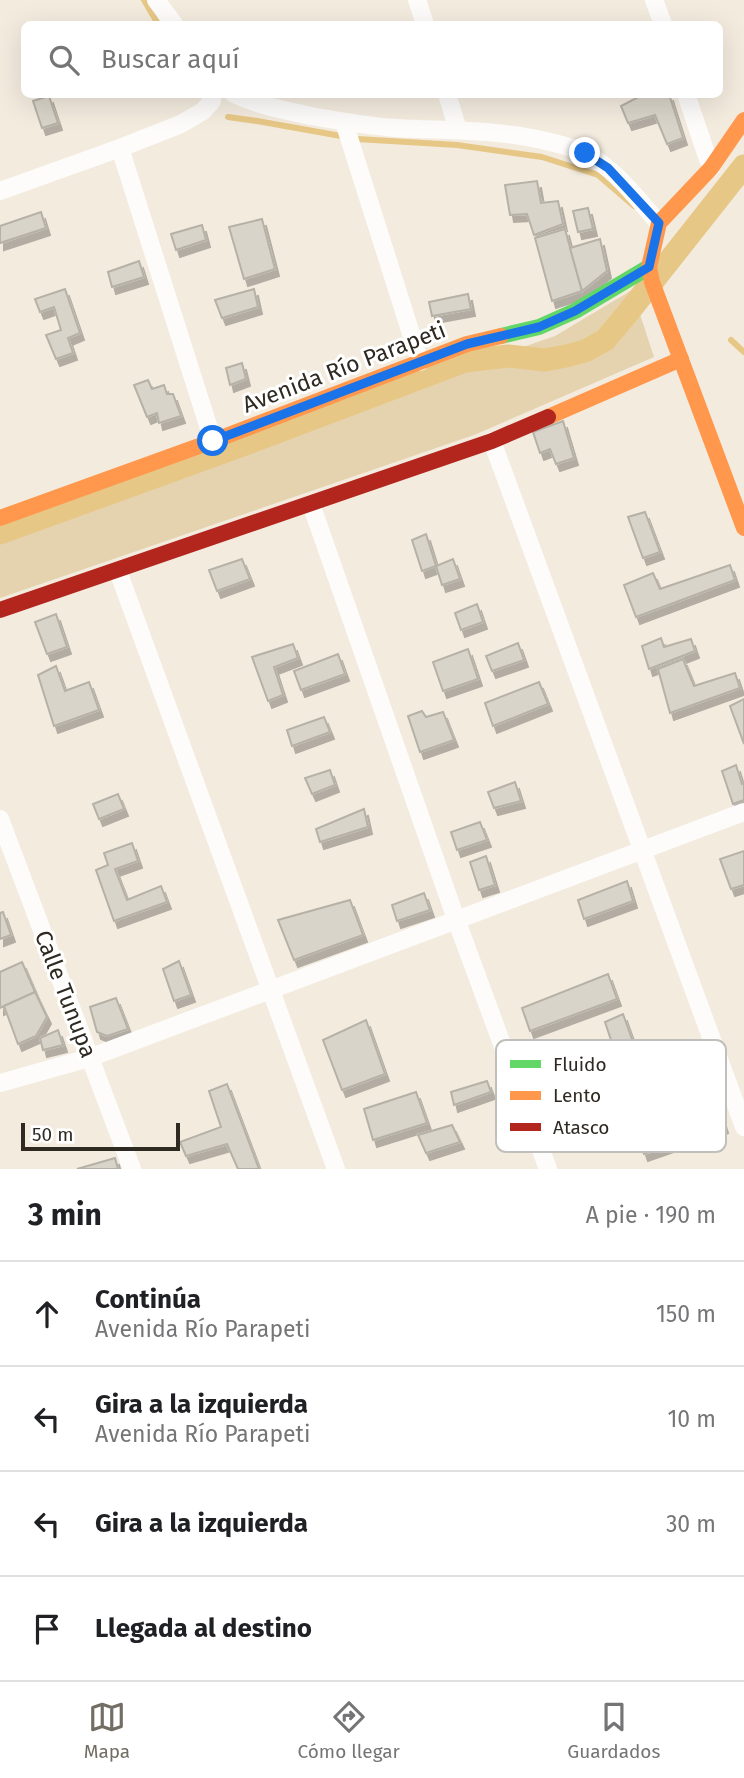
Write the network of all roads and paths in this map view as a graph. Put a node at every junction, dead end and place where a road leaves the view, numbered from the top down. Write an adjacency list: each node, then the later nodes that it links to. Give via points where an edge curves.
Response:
1 (156, 0): 4 (street)
2 (417, 0): 5 (street)
3 (654, 0): 6 (street)
4 (172, 21)
5 (424, 21)
6 (662, 21)
7 (212, 98): 14 (street, via 203,111 181,124)
8 (242, 98): 12 (street)
9 (448, 98): 13 (street)
10 (687, 98): 15 (street)
11 (744, 120): 15 (main road)
12 (344, 122): 13 (street); 20 (street)
13 (458, 130): 17 (street, via 532,138 585,153 608,168)
14 (120, 148): 16 (street); 21 (street)
15 (711, 167): 17 (main road)
16 (0, 191)
17 (659, 223): 18 (main road)
18 (649, 267): 19 (main road); 20 (main road, Avenida Río Parapeti, via 539,327 467,344)
19 (681, 359): 22 (main road); 25 (main road)
20 (420, 362): 21 (main road, Avenida Río Parapeti)
21 (213, 441): 24 (main road, Avenida Río Parapeti)
22 (492, 441): 23 (main road); 30 (street)
23 (311, 504): 26 (main road); 31 (street)
24 (2, 512)
25 (744, 526)
26 (118, 571): 27 (main road); 32 (street)
27 (0, 610)
28 (744, 812): 30 (street)
29 (0, 820): 35 (street, Calle Tunupa)
30 (642, 850): 31 (street); 34 (street)
31 (456, 919): 32 (street); 33 (street)
32 (272, 990): 35 (street); 41 (street)
33 (501, 1040)
34 (712, 1040)
35 (89, 1058): 37 (street); 40 (street, Calle Tunupa)
36 (726, 1078): 38 (street)
37 (0, 1083)
38 (744, 1127)
39 (542, 1152): 42 (street)
40 (132, 1169)
41 (336, 1169)
42 (548, 1169)

